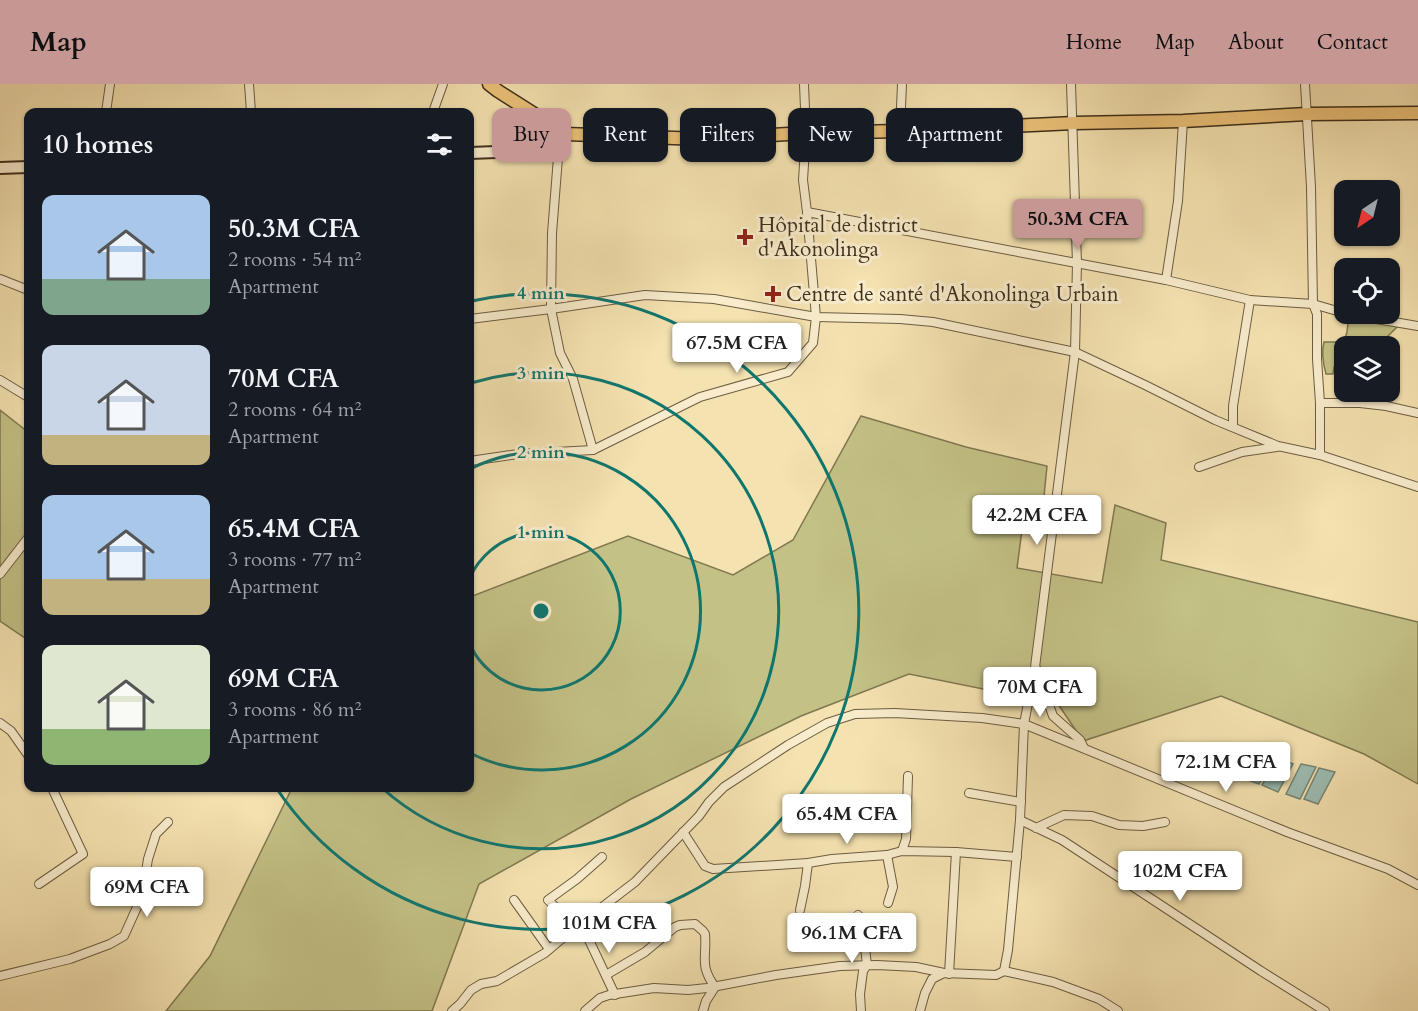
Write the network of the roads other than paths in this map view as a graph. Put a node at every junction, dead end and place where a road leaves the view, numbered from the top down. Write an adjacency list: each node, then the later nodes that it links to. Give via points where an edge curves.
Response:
1 (110, 84): 9 (street)
2 (249, 84): 10 (street)
3 (443, 84): 11 (street)
4 (489, 84): 12 (main road)
5 (804, 84): 13 (street)
6 (902, 84): 14 (street)
7 (1071, 84): 18 (street)
8 (1305, 84): 16 (street)
9 (107, 108)
10 (251, 108)
11 (435, 108)
12 (520, 108)
13 (805, 108)
14 (901, 108)
15 (1418, 113): 16 (main road)
16 (1307, 114): 17 (main road); 34 (street)
17 (1184, 121): 18 (main road); 31 (street, via 1178,201)
18 (1074, 123): 19 (main road); 29 (street)
19 (1023, 125)
20 (788, 134): 21 (main road)
21 (571, 140)
22 (492, 152): 23 (street)
23 (474, 153)
24 (560, 162): 35 (street, via 552,233)
25 (804, 162): 28 (street)
26 (24, 167): 27 (street)
27 (0, 168)
28 (807, 212): 29 (street); 37 (street)
29 (1077, 262): 31 (street); 41 (street)
30 (0, 279): 32 (street)
31 (1166, 280): 33 (street)
32 (24, 288)
33 (1250, 300): 34 (street); 46 (street, via 1234,395)
34 (1313, 304): 36 (street); 44 (street, via 1317,314)
35 (552, 309): 37 (street, via 645,295 714,299); 38 (street); 48 (street, via 560,353 573,379)
36 (1334, 310)
37 (816, 317): 41 (street, via 933,322); 48 (street, via 813,343 788,372 700,397)
38 (474, 319)
39 (1400, 323): 40 (street)
40 (1418, 326)
41 (1075, 352): 46 (street); 55 (street)
42 (0, 380): 43 (street)
43 (24, 395)
44 (1320, 403): 45 (street, via 1369,404); 49 (street)
45 (1418, 414)
46 (1233, 427): 47 (street)
47 (1278, 446): 49 (street); 51 (street, via 1242,452)
48 (593, 450): 50 (street)
49 (1320, 455): 52 (street)
50 (474, 460)
51 (1199, 467)
52 (1418, 487)
53 (24, 543): 54 (street)
54 (0, 574)
55 (1035, 667): 57 (street); 58 (street, via 1053,716)
56 (0, 723): 59 (street)
57 (1024, 724): 58 (street); 63 (street); 68 (street, via 895,713 843,717 724,787)
58 (1084, 748): 76 (street, via 1388,869)
59 (24, 749)
60 (908, 776): 69 (street, via 906,839)
61 (54, 792): 75 (street, via 83,854)
62 (969, 793): 63 (street)
63 (1021, 802): 64 (street)
64 (1020, 820): 67 (street); 73 (street)
65 (168, 822): 87 (street, via 156,834 142,896 124,936 70,959)
66 (1166, 822): 67 (street, via 1119,825 1092,816 1064,816)
67 (1036, 828): 96 (street, via 1062,840)
68 (683, 832): 74 (street, via 707,868); 81 (street, via 635,882)
69 (902, 851): 70 (street); 71 (street)
70 (956, 852): 73 (street); 85 (street)
71 (887, 855): 74 (street); 78 (street, via 893,887)
72 (602, 857): 81 (street, via 548,900)
73 (1017, 857): 84 (street)
74 (807, 863): 79 (street)
75 (39, 884)
76 (1418, 885)
77 (514, 900): 82 (street)
78 (888, 903)
79 (800, 910)
80 (858, 915): 83 (street)
81 (579, 925): 82 (street); 86 (street)
82 (549, 949): 90 (street, via 497,981 471,990)
83 (867, 965): 85 (street); 88 (street, via 797,972); 93 (street, via 863,972)
84 (1004, 971): 85 (street, via 996,975); 95 (street, via 1083,991)
85 (946, 973): 94 (street, via 932,979)
86 (606, 975): 88 (street, via 645,952 675,927 695,924 705,934 705,969); 89 (street)
87 (0, 976)
88 (715, 987): 89 (street, via 654,988); 92 (street)
89 (615, 995): 91 (street, via 600,998)
90 (452, 1011)
91 (585, 1011)
92 (703, 1011)
93 (861, 1011)
94 (921, 1011)
95 (1118, 1011)
96 (1326, 1011)

